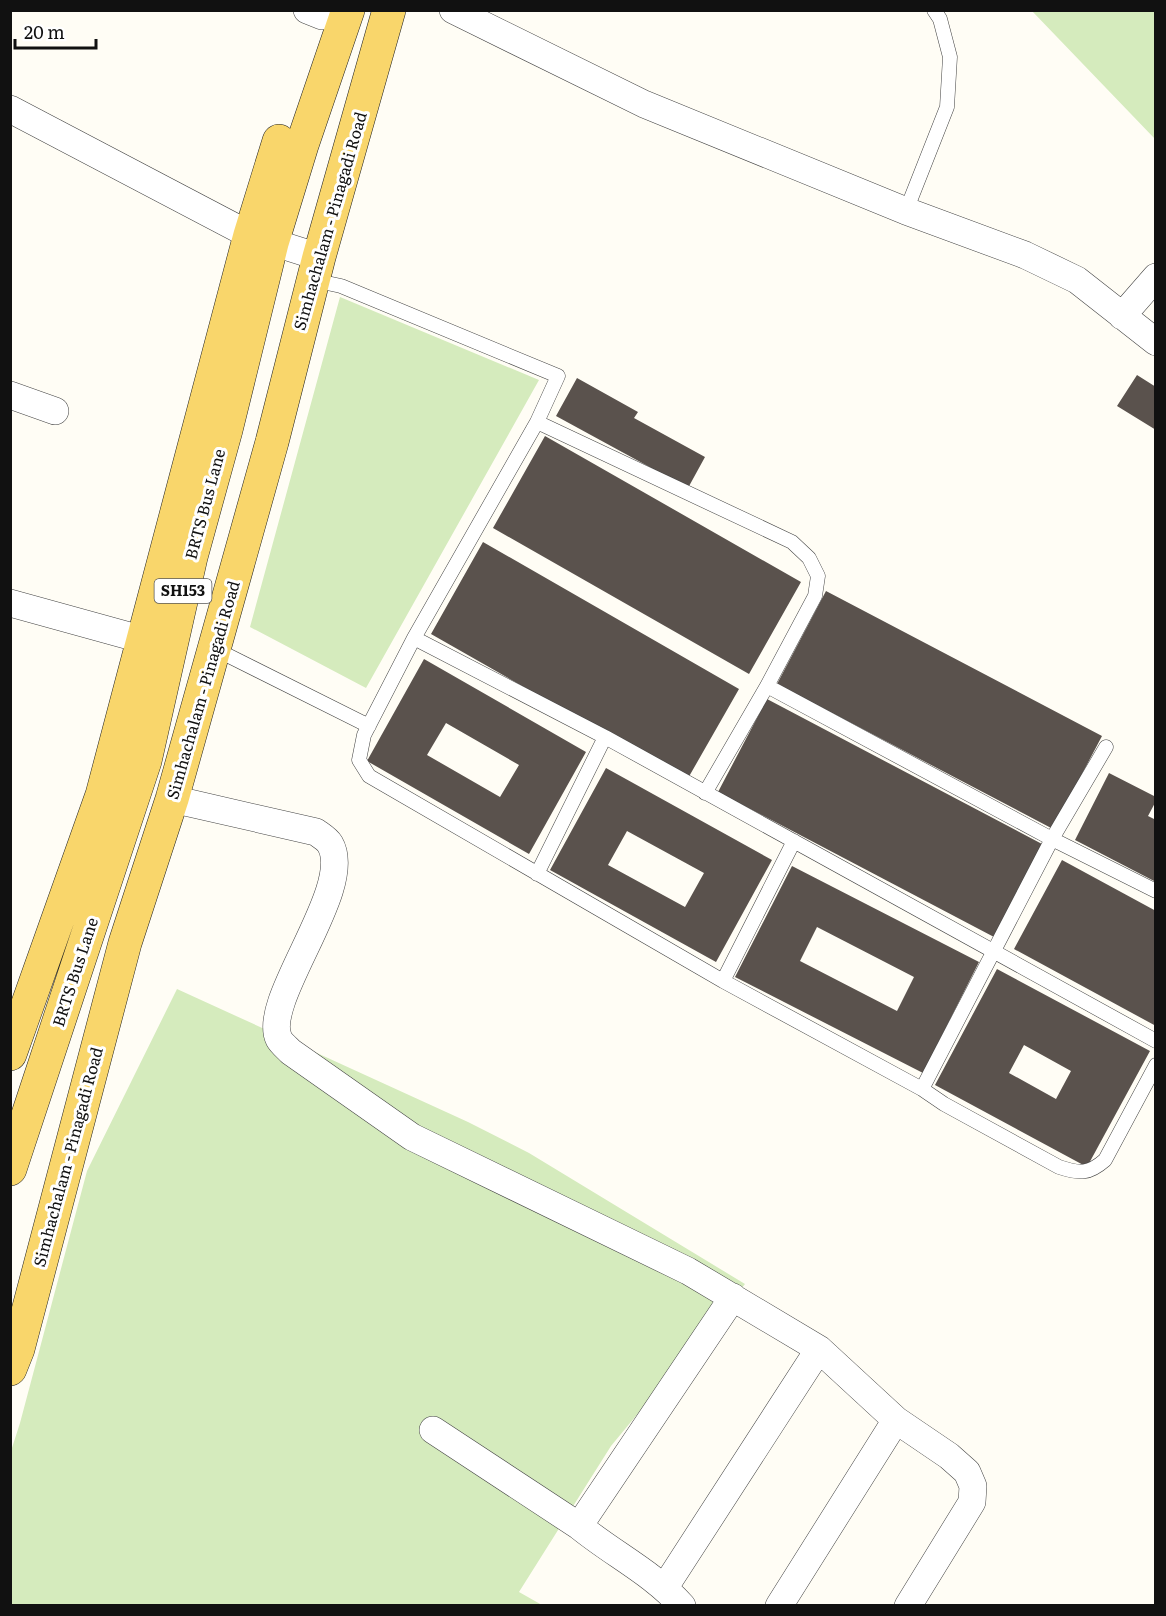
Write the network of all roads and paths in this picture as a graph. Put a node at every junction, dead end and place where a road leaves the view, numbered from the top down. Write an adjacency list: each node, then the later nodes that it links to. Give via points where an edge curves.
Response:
1 (389, 10): 8 (main road, Simhachalam - Pinagadi Road)
2 (453, 10): 6 (street, via 644,104)
3 (934, 10): 6 (lane, via 950,57 947,107)
4 (325, 12): 7 (main road)
5 (10, 109): 7 (street)
6 (906, 211): 10 (street, via 1077,280)
7 (261, 239): 8 (street); 17 (main road); 35 (main road, BRTS Bus Lane / SH153, via 226,430 191,557 145,761)
8 (316, 268): 14 (lane, via 341,286 558,376); 18 (main road, Simhachalam - Pinagadi Road)
9 (1155, 278): 10 (street)
10 (1122, 316): 11 (street)
11 (1155, 342)
12 (10, 395): 13 (street)
13 (55, 411)
14 (537, 422): 16 (lane); 19 (lane, via 792,542 809,558 818,576 815,596)
15 (10, 603): 17 (street)
16 (414, 638): 20 (lane); 21 (lane)
17 (144, 639): 32 (main road, via 102,795)
18 (214, 649): 20 (lane); 24 (main road, Simhachalam - Pinagadi Road)
19 (767, 686): 23 (lane); 25 (lane)
20 (369, 726): 27 (lane, via 359,760 369,776)
21 (605, 737): 23 (lane); 27 (lane)
22 (1106, 747): 25 (lane)
23 (705, 793): 26 (lane)
24 (172, 799): 36 (street, via 316,832 330,844 335,863 329,891 277,1014 278,1038 291,1052 412,1137 688,1271); 38 (main road, Simhachalam - Pinagadi Road, via 125,943)
25 (1052, 839): 28 (lane); 29 (lane)
26 (794, 841): 29 (lane); 30 (lane)
27 (537, 874): 30 (lane)
28 (1155, 891)
29 (994, 951): 31 (lane); 34 (lane)
30 (723, 981): 34 (lane)
31 (1155, 1041)
32 (10, 1054)
33 (1155, 1065): 34 (lane, via 1106,1160 1093,1171 1074,1172 1059,1167)
34 (922, 1089)
35 (10, 1169)
36 (733, 1297): 37 (street); 41 (street)
37 (819, 1349): 39 (street); 42 (street)
38 (10, 1369)
39 (896, 1420): 43 (street); 44 (street, via 949,1456 967,1472 973,1486 972,1502)
40 (433, 1430): 41 (street)
41 (579, 1526): 42 (street)
42 (674, 1596)
43 (779, 1605)
44 (908, 1605)

